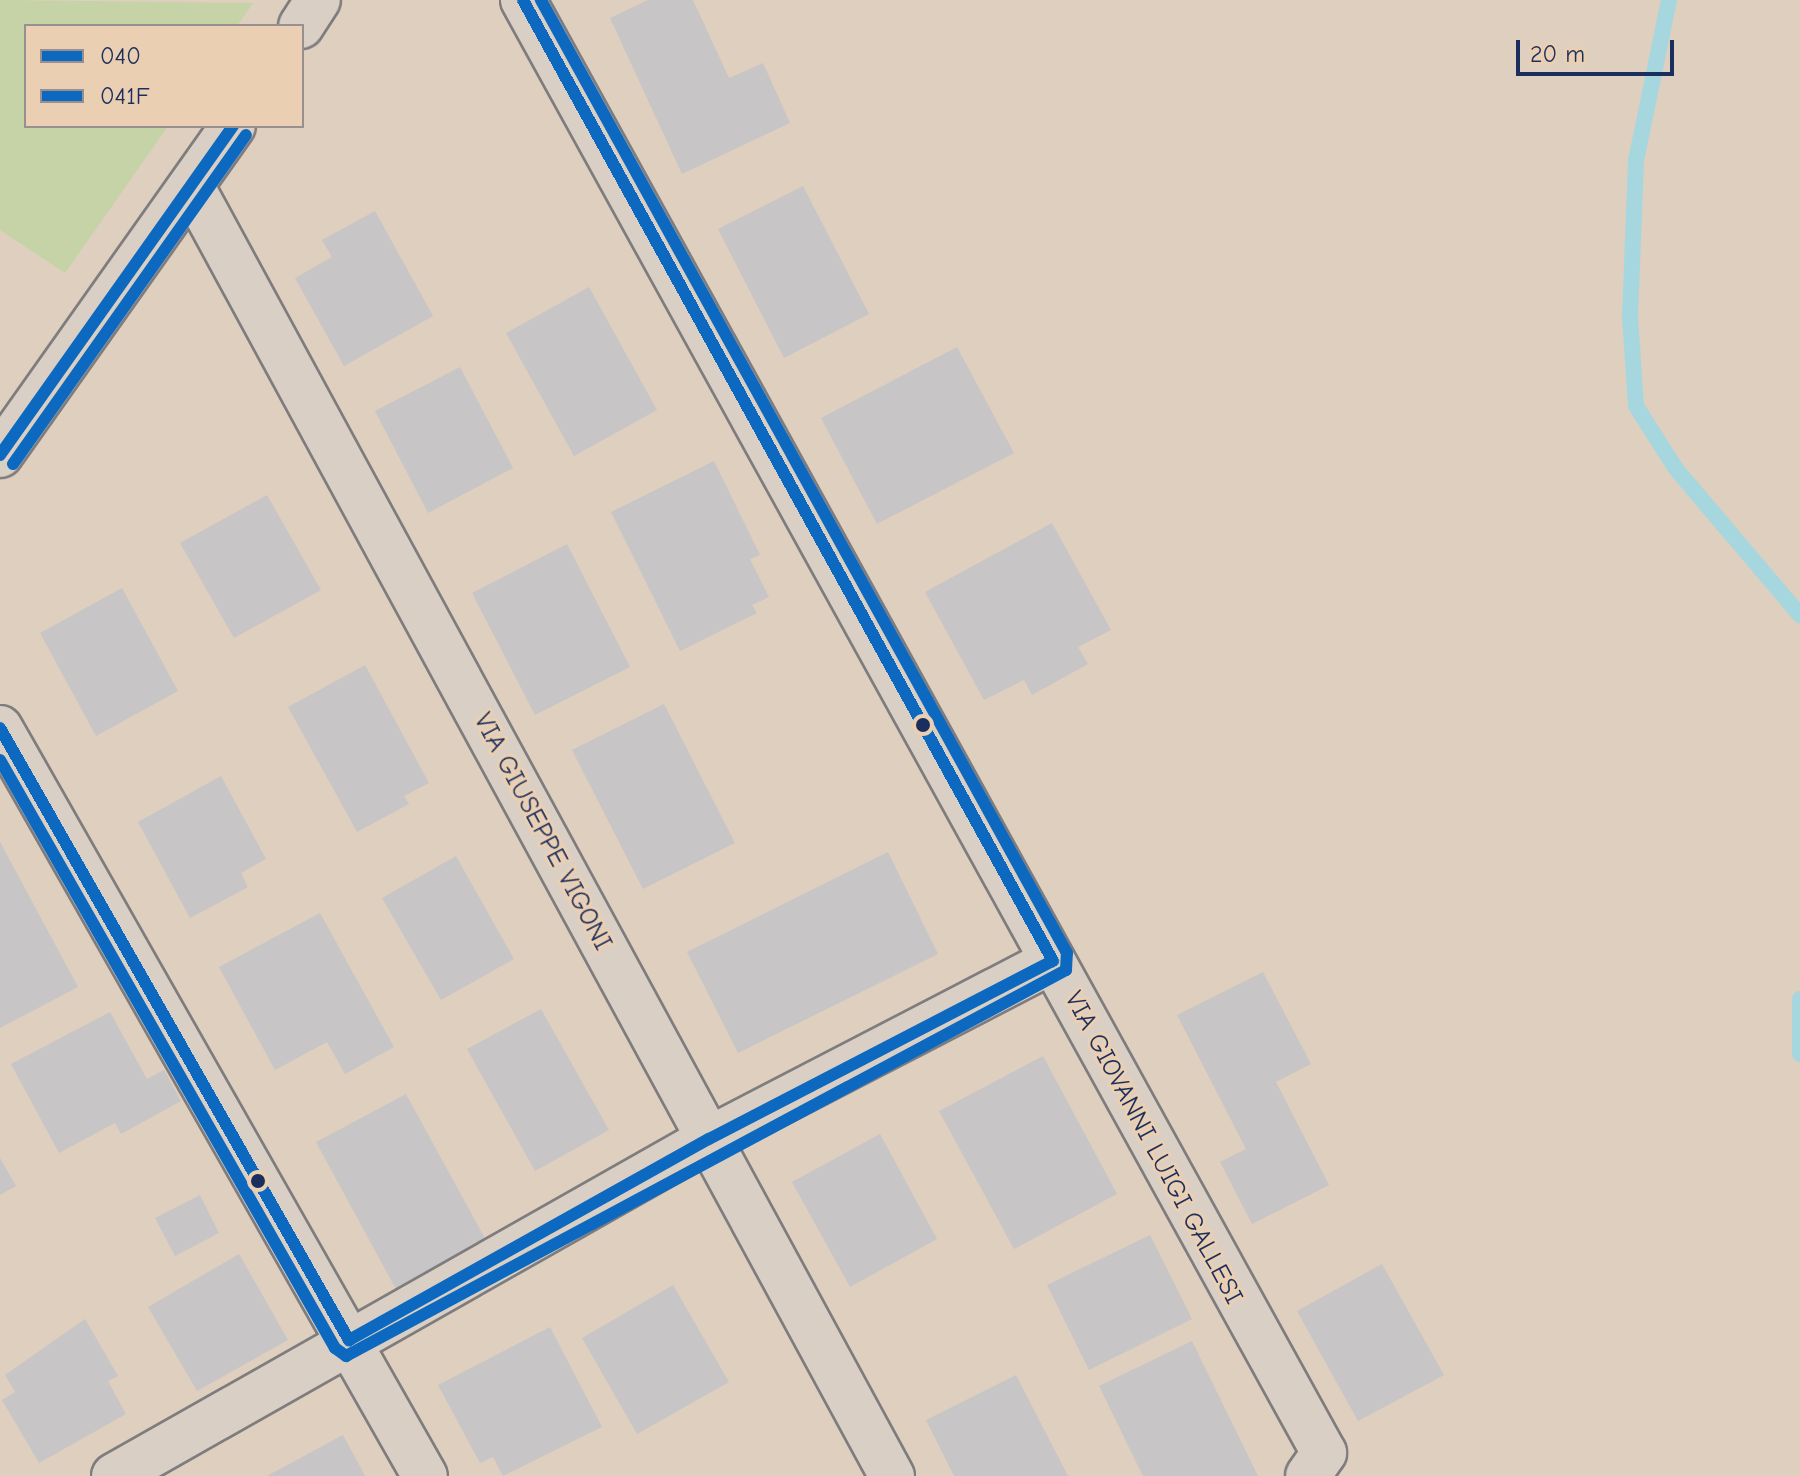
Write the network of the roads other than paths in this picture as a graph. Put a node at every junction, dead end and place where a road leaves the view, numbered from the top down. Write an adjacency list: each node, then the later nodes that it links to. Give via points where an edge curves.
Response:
1 (318, 0): 3 (street)
2 (523, 0): 8 (street, VIA GIOVANNI LUIGI GALLESI)
3 (302, 24)
4 (232, 128): 5 (street)
5 (192, 187): 6 (street); 9 (street, VIA GIUSEPPE VIGONI)
6 (0, 455)
7 (0, 728): 10 (street)
8 (1053, 961): 9 (street); 11 (street, VIA GIOVANNI LUIGI GALLESI)
9 (709, 1139): 10 (street); 14 (street, VIA GIUSEPPE VIGONI)
10 (349, 1340): 12 (street); 13 (street)
11 (1316, 1464)
12 (114, 1476)
13 (425, 1476)
14 (892, 1476)

